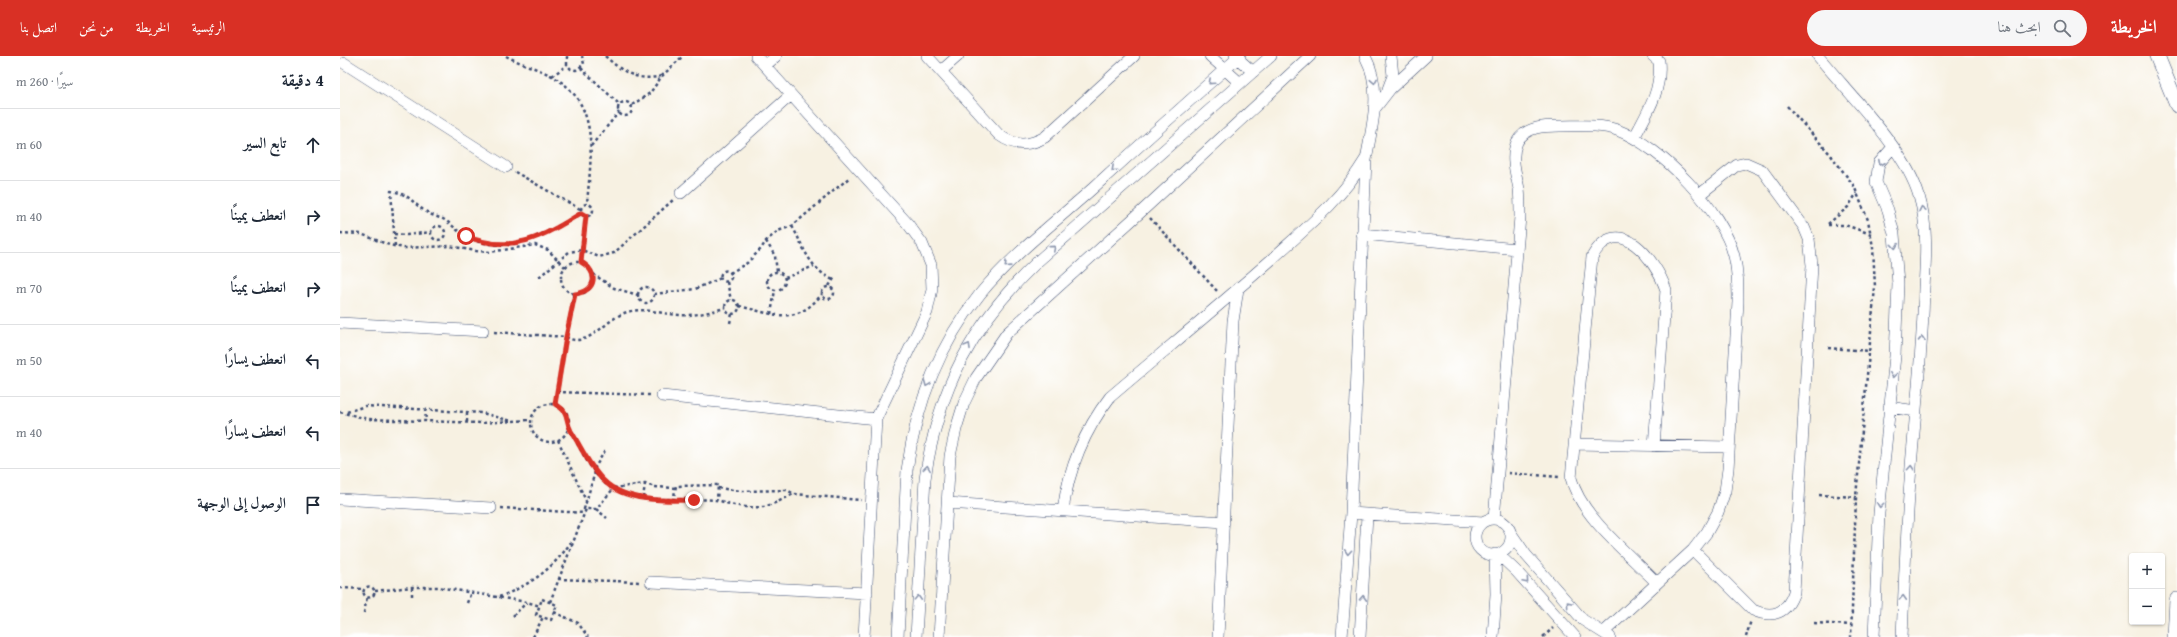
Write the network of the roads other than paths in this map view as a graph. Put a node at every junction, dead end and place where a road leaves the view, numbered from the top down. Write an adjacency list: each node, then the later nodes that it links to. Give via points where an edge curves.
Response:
1 (756, 56): 17 (street)
2 (776, 56): 17 (street)
3 (928, 56): 19 (street)
4 (958, 56): 19 (street)
5 (1134, 56): 19 (street, via 1045,137 1027,145 1007,141 999,135)
6 (1210, 56): 18 (street)
7 (1271, 56): 20 (street)
8 (1310, 56): 45 (street, via 1007,332 976,378 956,429 950,456)
9 (1365, 56): 25 (street, one-way to 25, via 1374,78)
10 (1391, 56): 23 (street, via 1393,76)
11 (1426, 56): 23 (street)
12 (1653, 56): 26 (street, via 1659,61 1658,89)
13 (1818, 56): 27 (street)
14 (2157, 56): 24 (street)
15 (1238, 57): 18 (street); 20 (street)
16 (345, 62): 29 (street)
17 (765, 66): 22 (street)
18 (1225, 69): 21 (street); 64 (street, one-way to 64, via 1014,259 980,293 948,339 925,389 911,442 907,470)
19 (942, 71)
20 (1253, 72): 21 (street)
21 (1240, 84): 65 (street, one-way to 21, via 925,478 929,454 941,405 973,337 1003,296 1038,260)
22 (791, 95): 30 (street); 40 (street, via 918,237 931,265 932,289 927,312)
23 (1384, 95): 25 (street)
24 (2177, 105)
25 (1376, 107): 28 (street)
26 (1634, 138): 31 (street, via 1658,153); 33 (street, via 1617,130 1599,126 1540,126 1528,131 1518,140 1513,152 1520,204)
27 (1893, 147): 38 (street, one-way to 38, via 1879,163 1876,182 1888,210 1894,234 1898,284 1895,356); 39 (street, one-way to 27, via 1922,357 1925,222 1919,195 1908,170)
28 (1366, 160): 32 (street); 34 (street, via 1350,184 1331,205)
29 (506, 167)
30 (681, 193)
31 (1699, 195): 43 (street, via 1725,233 1734,255 1738,279); 54 (street, via 1738,165 1746,163 1754,166 1768,177 1804,228 1812,252 1794,592 1791,602 1784,610 1774,615 1753,610)
32 (1362, 234): 33 (street); 48 (street)
33 (1517, 249): 50 (street)
34 (1238, 289): 47 (street, via 1110,397 1094,419 1078,450 1066,489); 51 (street, via 1233,322)
35 (340, 323): 36 (street)
36 (483, 332)
37 (662, 396): 40 (street)
38 (1889, 407): 39 (street); 71 (street, one-way to 71, via 1879,513)
39 (1916, 410): 72 (street, one-way to 39, via 1907,517)
40 (876, 419): 58 (street)
41 (1574, 444): 42 (street); 42 (street, via 1592,257 1605,241 1624,238 1641,249 1656,268 1666,290); 57 (street, via 1571,478 1574,490 1588,512)
42 (1654, 446): 43 (street)
43 (1730, 447): 54 (street, via 1725,491 1718,512)
44 (340, 499): 46 (street)
45 (948, 503): 47 (street); 66 (street)
46 (491, 508)
47 (1063, 510): 51 (street)
48 (1351, 513): 49 (street); 68 (street, one-way to 68)
49 (1367, 514): 52 (street); 69 (street, one-way to 49)
50 (1494, 519): 52 (street); 53 (street, via 1504,523)
51 (1224, 522): 67 (street)
52 (1483, 522): 55 (street, via 1476,531 1476,542 1483,551)
53 (1510, 532): 55 (street, via 1509,544); 60 (street, one-way to 53)
54 (1693, 550): 57 (street)
55 (1496, 554): 62 (street, one-way to 62, via 1517,572); 70 (street)
56 (651, 582): 58 (street)
57 (1657, 583): 61 (street)
58 (867, 593): 63 (street)
59 (2177, 600): 73 (street)
60 (1584, 620): 61 (street); 62 (street, via 1580,632)
61 (1607, 634)
62 (1574, 636)
63 (864, 637)
64 (898, 637)
65 (916, 637)
66 (939, 637)
67 (1218, 637)
68 (1342, 637)
69 (1360, 637)
70 (1493, 637)
71 (1874, 637)
72 (1902, 637)
73 (2175, 637)

